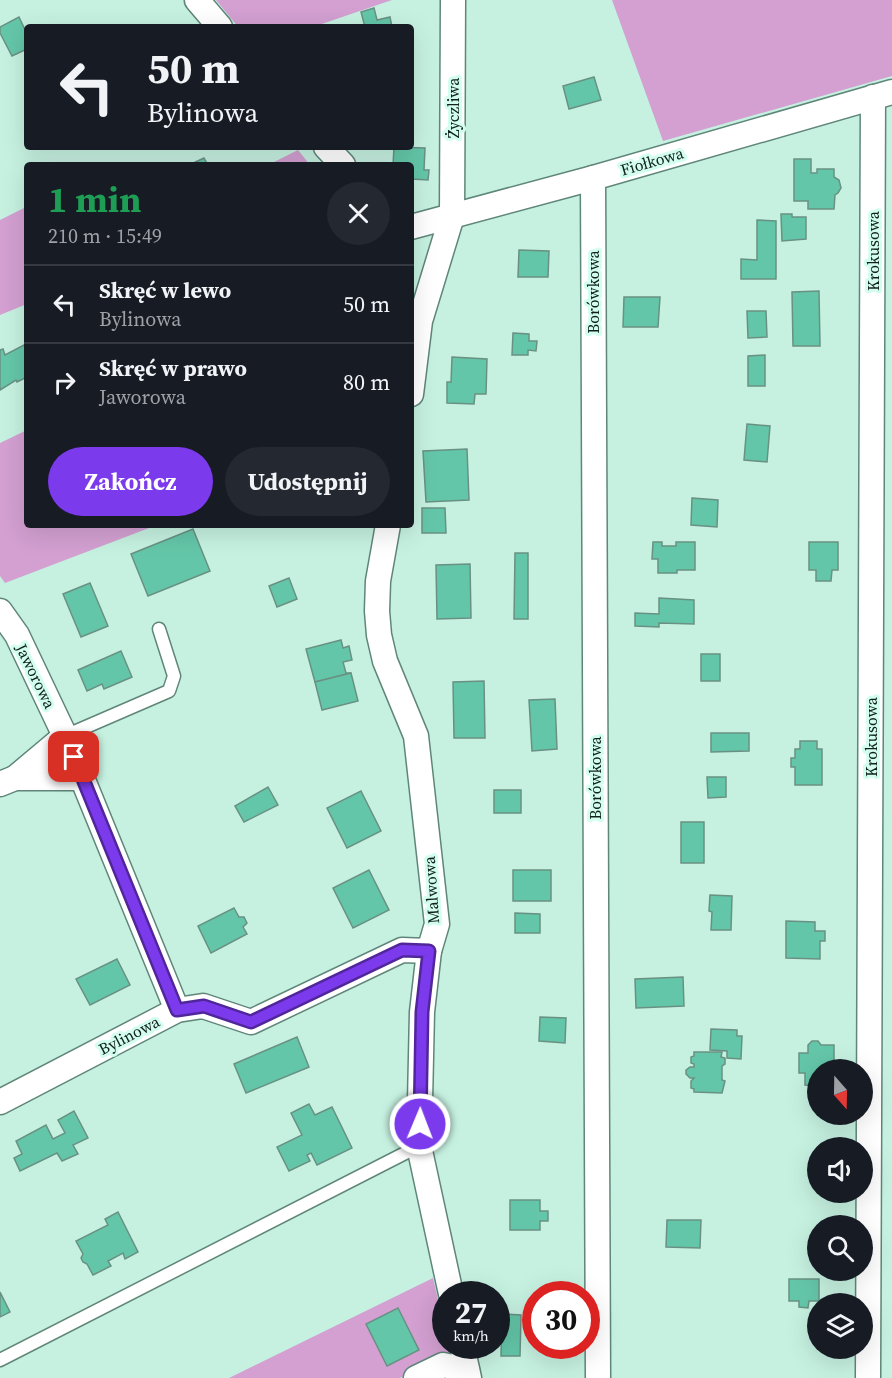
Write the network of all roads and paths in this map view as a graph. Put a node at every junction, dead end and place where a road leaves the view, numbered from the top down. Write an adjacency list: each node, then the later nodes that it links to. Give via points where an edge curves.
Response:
1 (197, 0): 3 (street)
2 (453, 0): 8 (street, Życzliwa)
3 (217, 24)
4 (883, 94): 7 (street, Fiołkowa); 27 (street, Krokusowa)
5 (329, 150): 6 (street)
6 (340, 162)
7 (593, 178): 8 (street, Fiołkowa); 26 (street, Borówkowa)
8 (452, 216): 9 (street, Fiołkowa); 10 (street, via 420,321)
9 (414, 226)
10 (414, 370)
11 (387, 528): 17 (street, Malwowa, via 376,611 385,661 416,736 437,924)
12 (0, 611): 14 (street, Jaworowa, via 17,635)
13 (159, 629): 14 (lane, via 174,676 169,691)
14 (65, 736): 15 (street, Jaworowa); 16 (street)
15 (82, 778): 16 (street); 18 (street, Jaworowa)
16 (8, 781)
17 (429, 951): 18 (street, Bylinowa, via 402,950 251,1022 204,1006); 20 (street, Malwowa, via 422,1012)
18 (177, 1010): 19 (street, Bylinowa)
19 (0, 1102)
20 (419, 1146): 21 (street, Malwowa); 23 (lane)
21 (449, 1281)
22 (465, 1359): 24 (street)
23 (0, 1360)
24 (468, 1374): 25 (street, via 443,1365)
25 (416, 1378)
26 (598, 1378)
27 (868, 1378)

